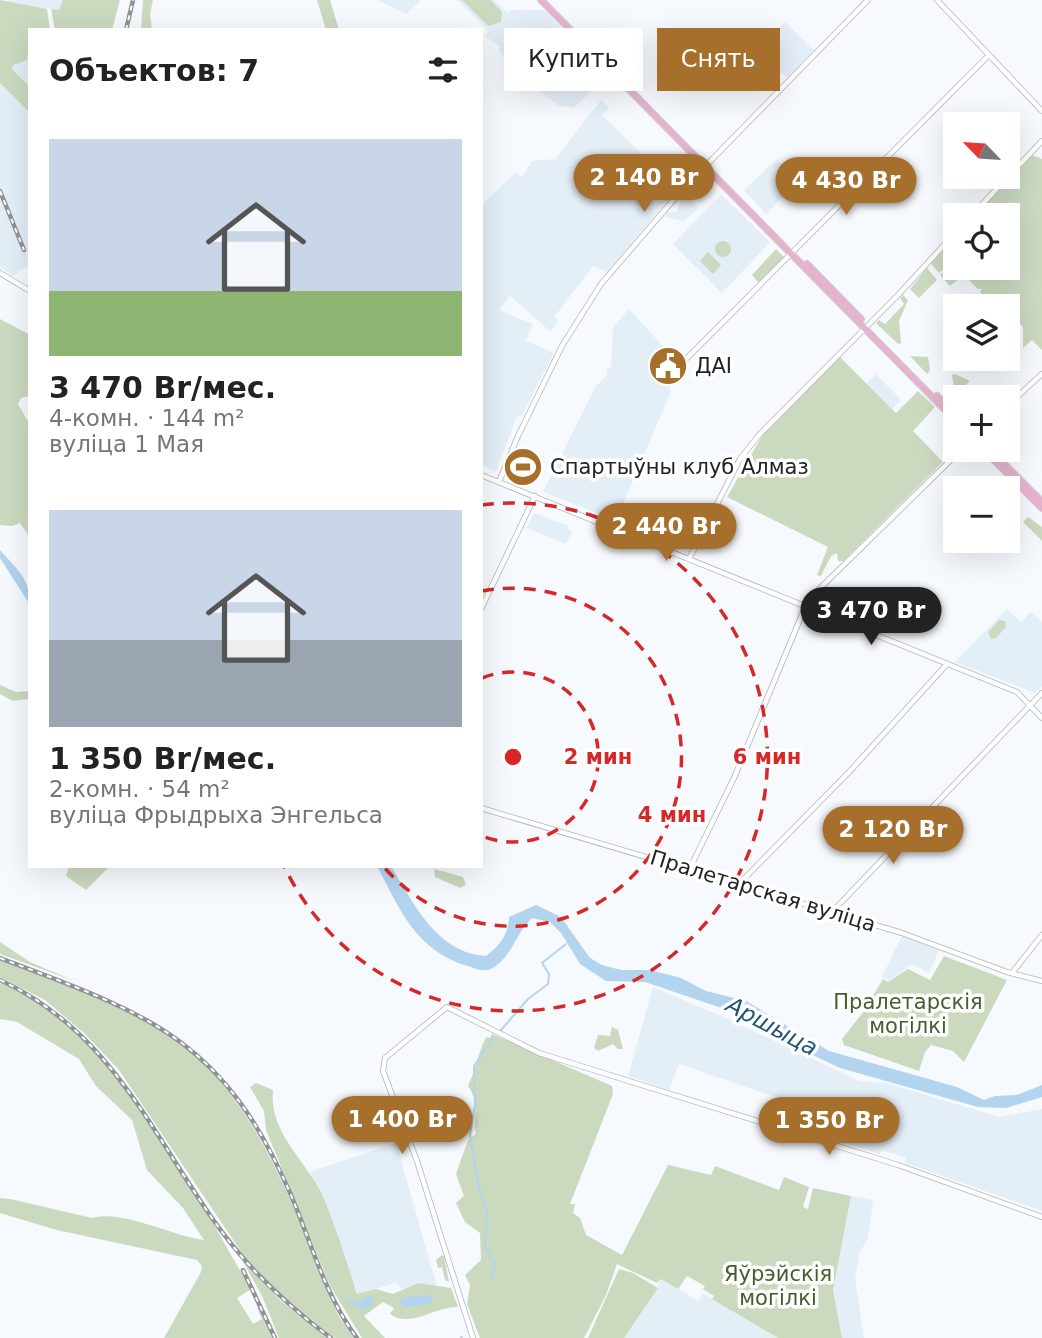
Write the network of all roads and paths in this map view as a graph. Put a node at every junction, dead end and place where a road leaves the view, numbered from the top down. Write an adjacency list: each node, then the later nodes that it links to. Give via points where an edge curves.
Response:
1 (541, 0): 8 (main road)
2 (547, 0): 8 (main road)
3 (868, 0): 8 (street)
4 (937, 0): 5 (street)
5 (989, 55): 6 (street); 11 (street)
6 (1042, 111)
7 (1042, 141): 9 (street)
8 (706, 164): 11 (main road); 24 (street, via 582,311)
9 (983, 203)
10 (943, 245): 14 (street)
11 (792, 252): 14 (main road); 15 (street)
12 (0, 273): 13 (street)
13 (28, 290)
14 (865, 326): 18 (main road); 19 (main road); 28 (street, via 743,455)
15 (685, 360)
16 (1042, 374): 17 (street)
17 (1020, 394)
18 (943, 402)
19 (943, 407)
20 (949, 462): 30 (street)
21 (996, 462): 27 (main road)
22 (1002, 462): 26 (main road)
23 (483, 476): 24 (street)
24 (499, 482): 25 (street)
25 (535, 496): 28 (street); 29 (street)
26 (1042, 502)
27 (1042, 508)
28 (688, 559): 30 (street)
29 (483, 606)
30 (805, 606): 31 (street); 36 (street, via 734,778)
31 (947, 664): 33 (street, via 1017,692); 37 (street)
32 (1042, 693): 33 (street)
33 (1031, 705): 34 (street); 38 (street)
34 (1042, 718)
35 (483, 809): 36 (street, Пралетарская вуліца)
36 (689, 870): 37 (street, Пралетарская вуліца)
37 (738, 885): 38 (street, Пралетарская вуліца)
38 (831, 913): 40 (street, Пралетарская вуліца, via 918,938)
39 (1042, 935): 40 (street)
40 (1012, 973): 41 (street, Пралетарская вуліца)
41 (1042, 981)
42 (1042, 1217): 43 (street, via 875,1158 539,1053 447,1007 385,1058 383,1071)
43 (473, 1338)

